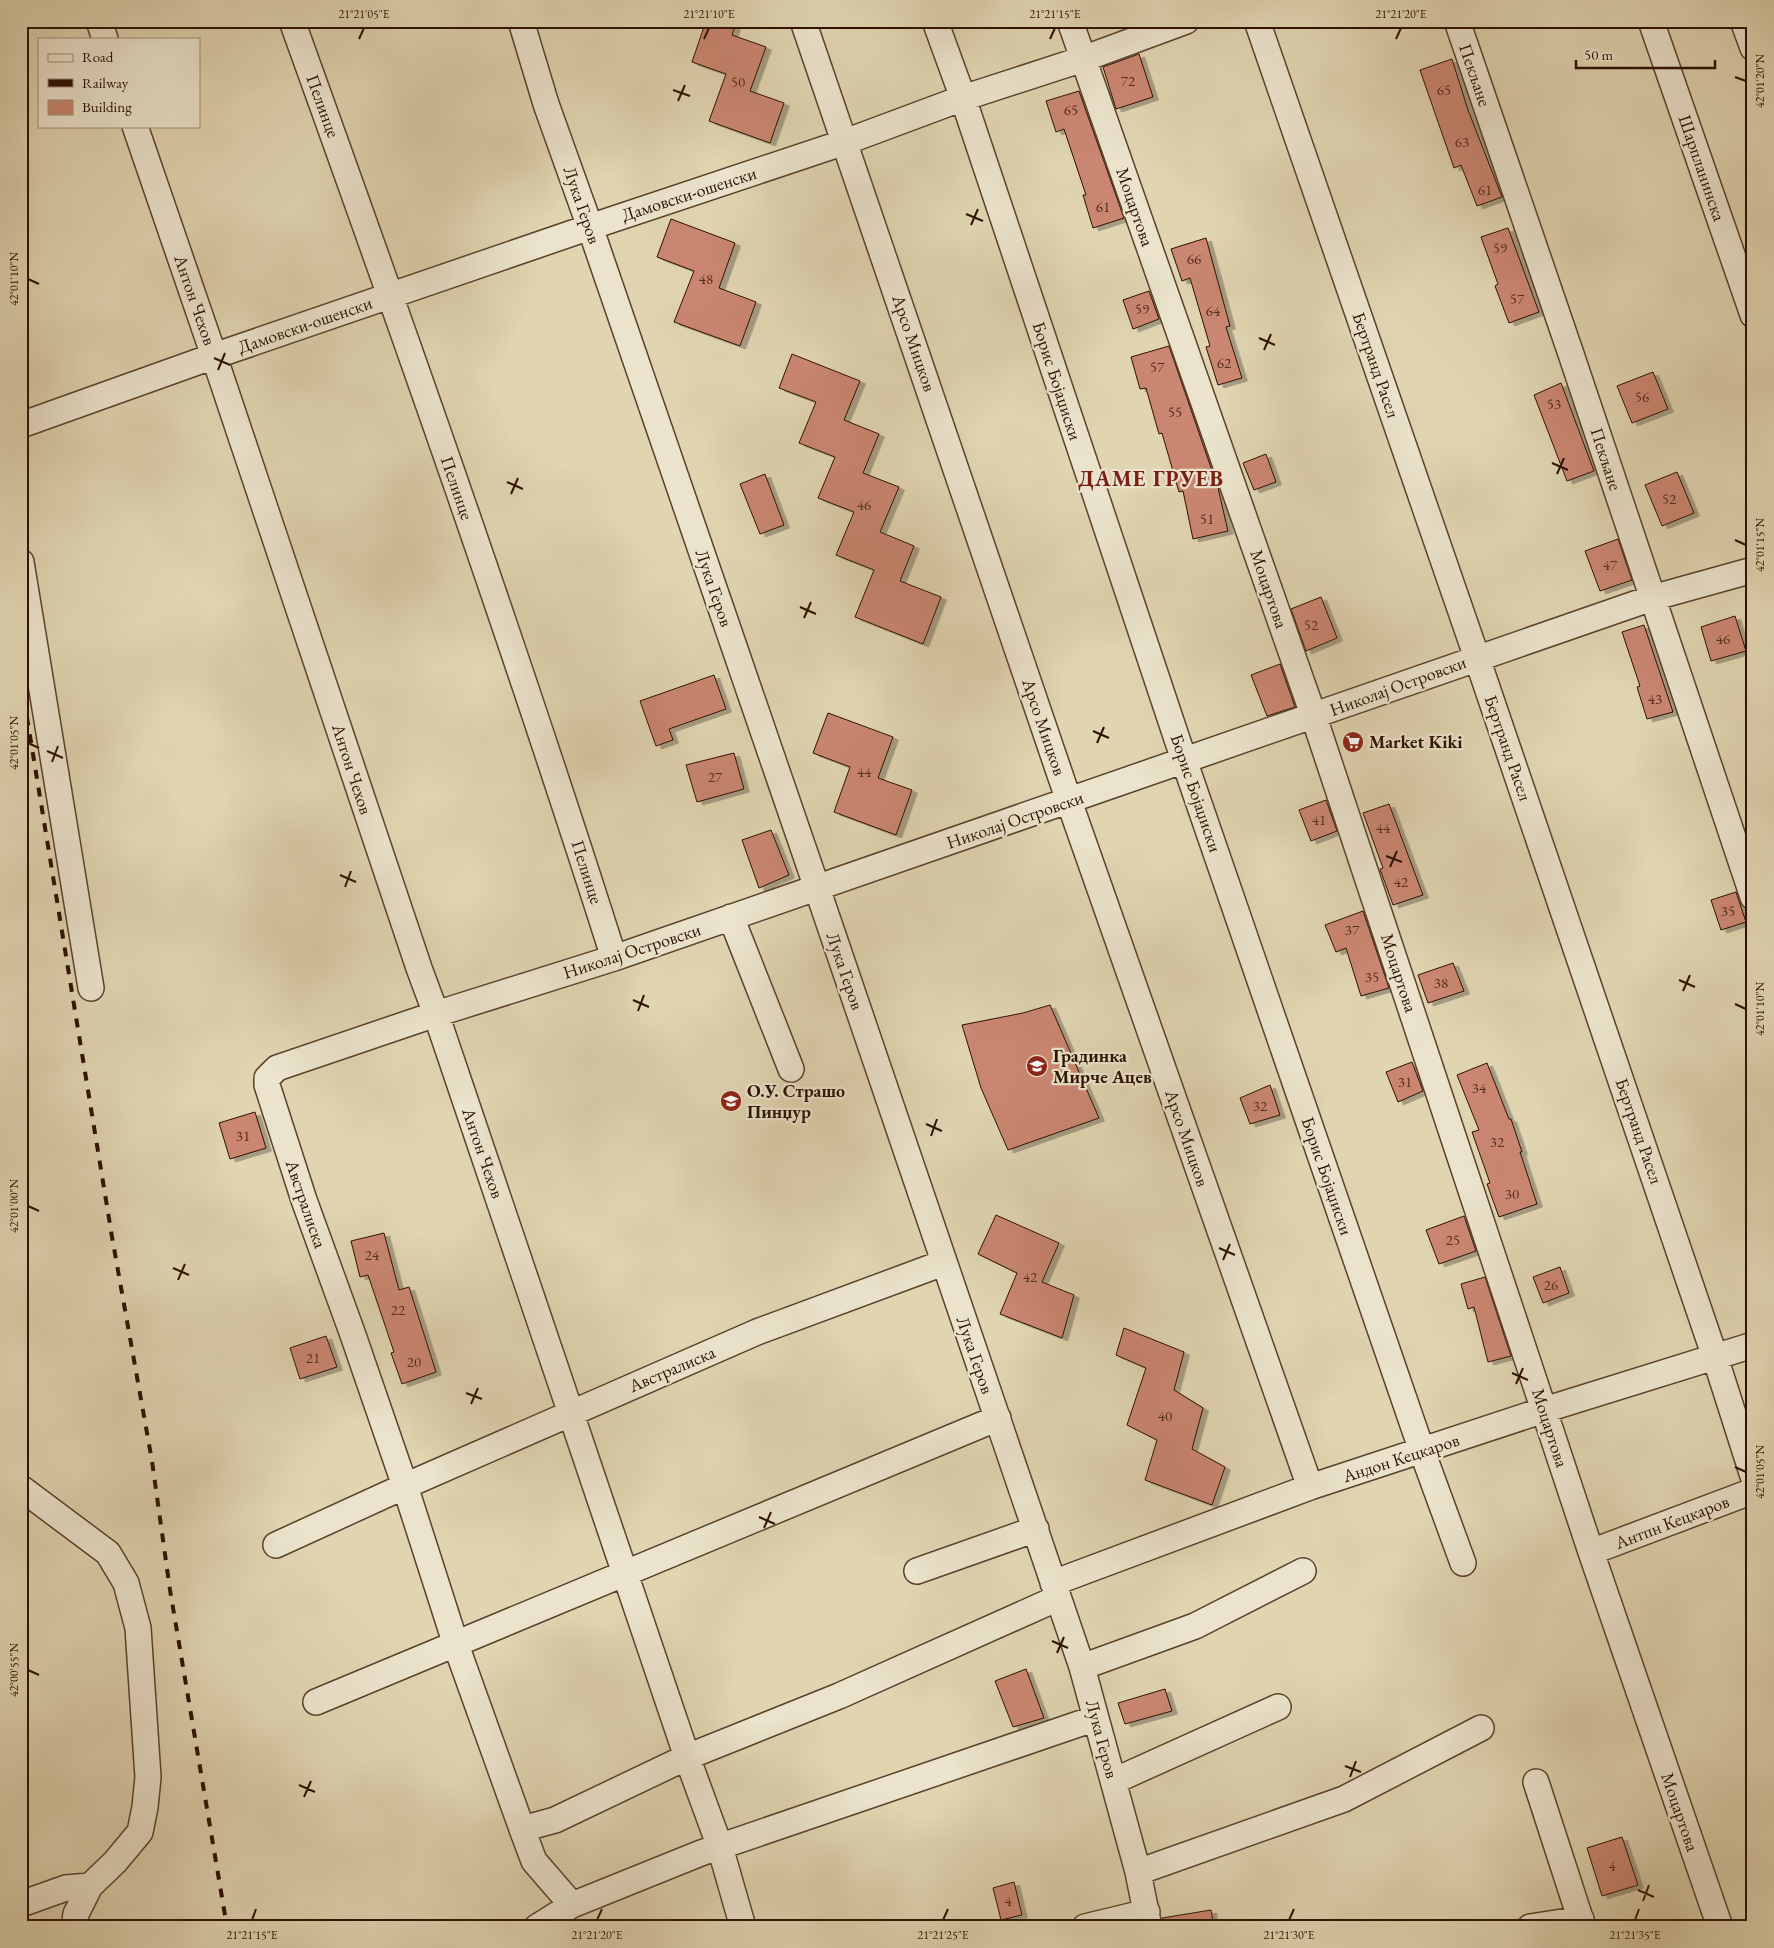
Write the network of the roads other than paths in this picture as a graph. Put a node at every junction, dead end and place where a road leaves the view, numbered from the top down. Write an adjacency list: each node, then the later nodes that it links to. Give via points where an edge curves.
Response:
1 (99, 21): 12 (street)
2 (292, 21): 19 (street, Пелинце)
3 (521, 21): 18 (street, Лука Геров, via 546,104)
4 (803, 21): 17 (street, Арсо Мицков)
5 (935, 21): 15 (street, Борис Бојаџиски)
6 (1070, 21): 14 (street, Моцартова)
7 (1186, 21): 14 (street, Дамовски-ошенски)
8 (1257, 21): 26 (street, Бертранд Расел)
9 (1456, 21): 25 (street, Пекљане)
10 (1651, 21): 20 (street, Шарпланинска)
11 (1743, 21): 13 (street)
12 (105, 38)
13 (1753, 48)
14 (1083, 58): 15 (street, Дамовски-ошенски); 27 (street, Моцартова)
15 (962, 98): 17 (street, Дамовски-ошенски); 28 (street, Борис Бојаџиски)
16 (136, 128): 21 (street, Антон Чехов)
17 (845, 142): 18 (street, Дамовски-ошенски); 29 (street, Арсо Мицков)
18 (590, 227): 19 (street, Дамовски-ошенски); 30 (street, Лука Геров)
19 (391, 296): 21 (street, Дамовски-ошенски); 33 (street, Пелинце)
20 (1753, 315)
21 (214, 356): 22 (street, Дамовски-ошенски); 35 (street, Антон Чехов)
22 (21, 425)
23 (21, 562): 34 (street)
24 (1753, 570): 25 (street, Николај Островски)
25 (1652, 598): 26 (street, Николај Островски); 31 (street, Пекљане)
26 (1478, 658): 27 (street, Николај Островски); 40 (street, Бертранд Расел)
27 (1314, 716): 28 (street, Николај Островски); 41 (street, Моцартова)
28 (1184, 760): 29 (street, Николај Островски); 44 (street, Борис Бојаџиски)
29 (1069, 802): 30 (street, Николај Островски); 47 (street, Арсо Мицков)
30 (817, 888): 32 (street, Николај Островски); 38 (street, Лука Геров)
31 (1753, 897)
32 (731, 917): 33 (street, Николај Островски); 37 (street)
33 (614, 958): 35 (street, Николај Островски)
34 (91, 988)
35 (436, 1014): 36 (street, Николај Островски); 42 (street, Антон Чехов)
36 (277, 1068): 46 (street, Австралиска, via 267,1078 267,1085)
37 (791, 1069)
38 (943, 1263): 42 (street, Австралиска, via 757,1332); 43 (street, Лука Геров)
39 (1753, 1345): 40 (street, Андон Кецкаров)
40 (1715, 1357): 41 (street, Андон Кецкаров); 45 (street, Бертранд Расел)
41 (1544, 1410): 44 (street, Андон Кецкаров); 52 (street, Моцартова)
42 (571, 1412): 46 (street, Австралиска); 56 (street, Антон Чехов)
43 (998, 1418): 50 (street, Лука Геров); 56 (street)
44 (1422, 1452): 47 (street, Андон Кецкаров); 53 (street, Борис Бојаџиски)
45 (1753, 1476)
46 (404, 1486): 51 (street, Австралиска); 58 (street)
47 (1310, 1487): 57 (street, Андон Кецкаров)
48 (21, 1488): 70 (street, via 108,1553 126,1583 138,1628 148,1777 145,1807 140,1832 116,1862)
49 (1753, 1491): 52 (street, Антпн Кецкаров)
50 (1036, 1529): 54 (street); 57 (street, Лука Геров)
51 (276, 1545)
52 (1591, 1552): 80 (street, Моцартова)
53 (1463, 1563)
54 (917, 1571)
55 (1303, 1571): 59 (street, via 1195,1626)
56 (626, 1572): 58 (street); 64 (street, Антон Чехов)
57 (1055, 1590): 59 (street, Лука Геров); 64 (street, Андон Кецкаров, via 839,1696)
58 (456, 1645): 60 (street); 67 (street)
59 (1082, 1667): 62 (street, Лука Геров)
60 (316, 1702)
61 (1278, 1707): 65 (street)
62 (1096, 1718): 65 (street, Лука Геров); 68 (street)
63 (1481, 1728): 69 (street, via 1344,1799)
64 (687, 1757): 67 (street, Андон Кецкаров, via 555,1820); 68 (street, Антон Чехов)
65 (1114, 1781): 69 (street, Лука Геров)
66 (1536, 1782): 74 (street)
67 (522, 1829): 72 (street, via 534,1861)
68 (720, 1847): 72 (street); 77 (street, Антон Чехов)
69 (1138, 1872): 73 (street, Лука Геров)
70 (90, 1886): 71 (street, via 66,1888); 75 (street, via 76,1914)
71 (21, 1904)
72 (572, 1905): 76 (street)
73 (1148, 1919): 78 (street)
74 (1582, 1923): 79 (street)
75 (74, 1927)
76 (537, 1927)
77 (743, 1927)
78 (1085, 1927)
79 (1530, 1927)
80 (1720, 1927)

